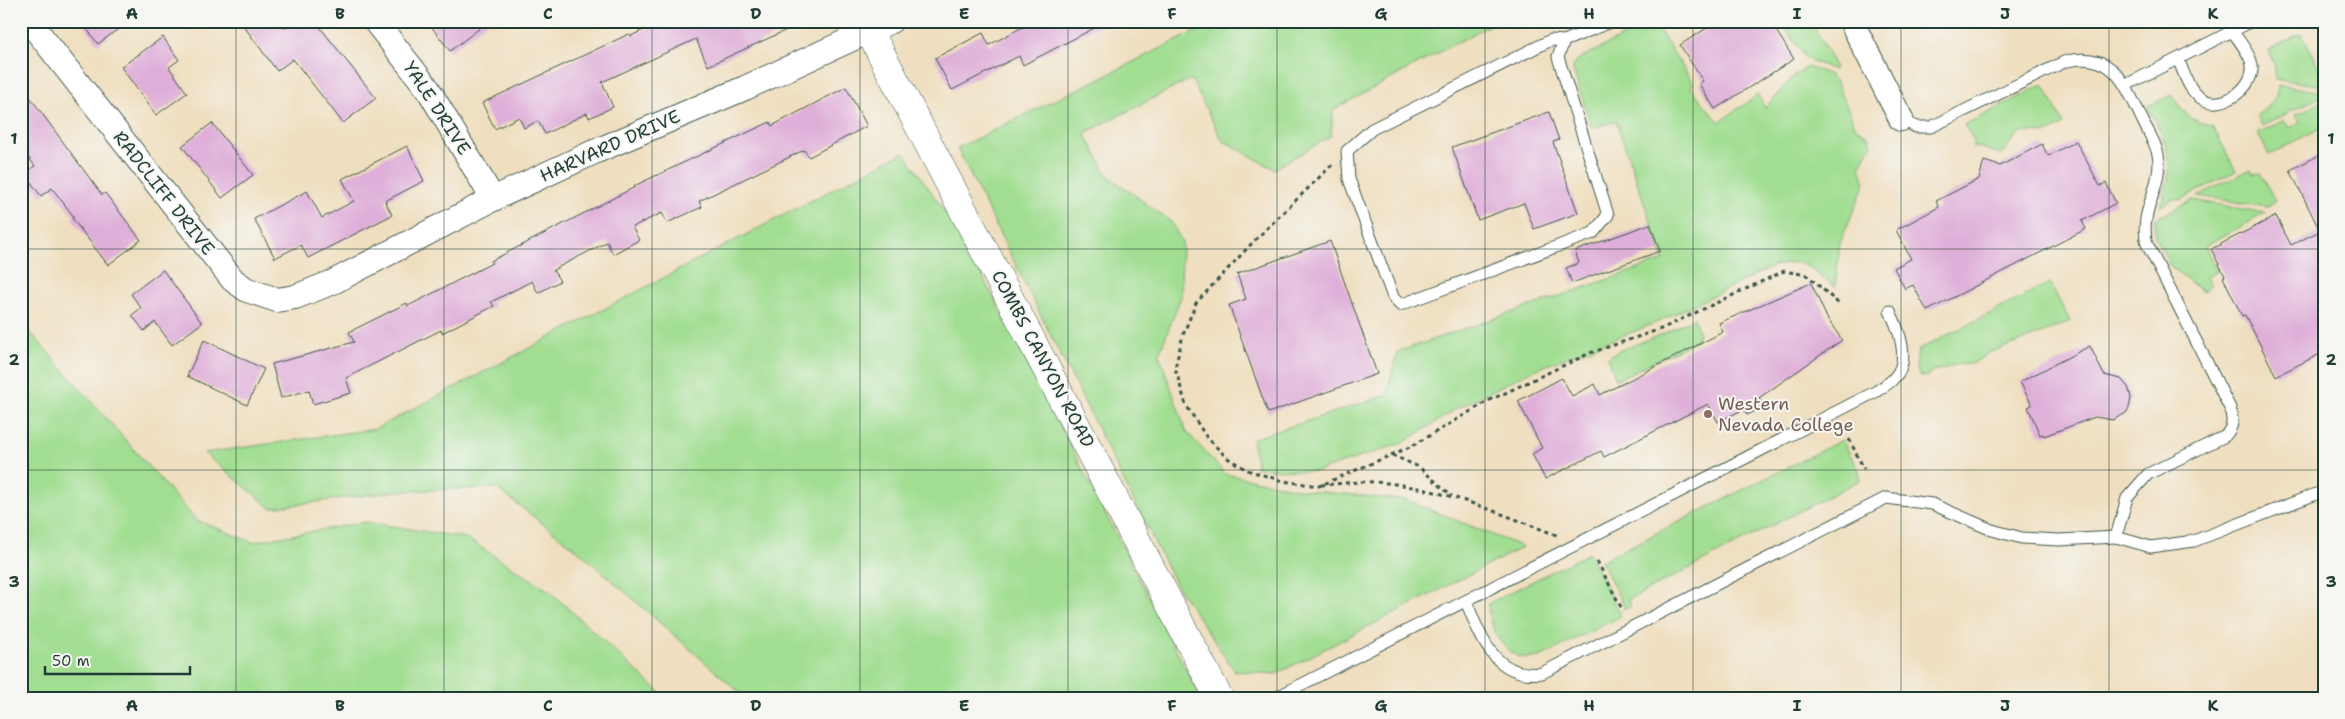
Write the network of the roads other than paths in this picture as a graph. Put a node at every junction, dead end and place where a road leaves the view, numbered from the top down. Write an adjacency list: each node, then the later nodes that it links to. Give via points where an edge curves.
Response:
1 (29, 21): 13 (street, RADCLIFF DRIVE, via 233,280 247,290 277,300 295,297)
2 (375, 21): 12 (street, YALE DRIVE, via 428,89)
3 (1613, 21): 8 (lane)
4 (1851, 21): 11 (street)
5 (2252, 21): 7 (lane)
6 (875, 25): 12 (street, HARVARD DRIVE); 18 (street, COMBS CANYON ROAD)
7 (2232, 31): 9 (lane); 9 (lane, via 2252,62 2246,86 2232,97 2209,103 2200,98 2191,88)
8 (1564, 41): 8 (lane, via 1551,40 1372,129 1347,151 1350,179 1393,297 1400,305 1594,233 1608,215 1558,57)
9 (2178, 59): 10 (lane)
10 (2126, 85): 11 (lane, via 2108,66 2083,57 2066,61 1931,127 1916,128); 16 (lane, via 2159,161 2158,176 2144,220 2147,244 2230,408 2233,421 2225,436 2148,474 2127,498)
11 (1901, 119)
12 (492, 199): 13 (street, HARVARD DRIVE)
13 (333, 282)
14 (1890, 311): 17 (lane, via 1900,332 1902,364 1895,378 1877,391)
15 (2324, 491): 16 (lane, via 2194,541 2151,547)
16 (2116, 537): 17 (lane, via 2022,538 1992,530 1932,504 1886,498 1611,639 1542,673 1530,675 1514,672 1496,658)
17 (1466, 602): 19 (lane)
18 (1219, 698)
19 (1275, 698)

